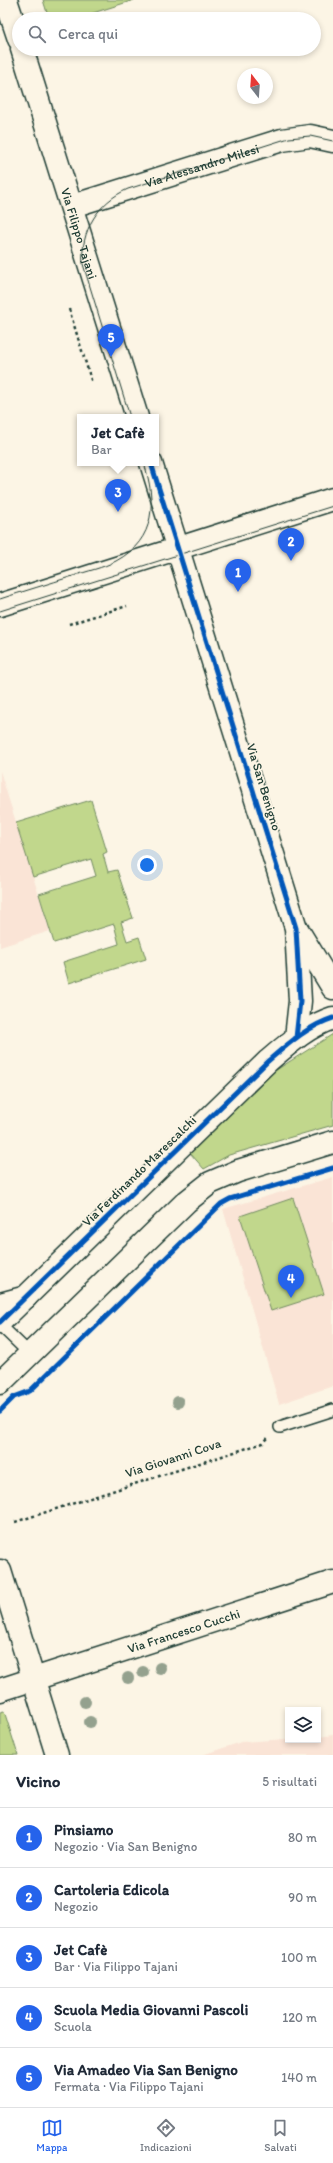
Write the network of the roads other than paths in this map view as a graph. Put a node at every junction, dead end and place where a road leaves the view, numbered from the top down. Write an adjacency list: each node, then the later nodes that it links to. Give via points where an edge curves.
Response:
1 (6, 0): 2 (street)
2 (12, 18)
3 (24, 56): 5 (street, Via Filippo Tajani)
4 (333, 141): 5 (street, Via Alessandro Milesi, via 310,136 282,140)
5 (72, 206): 6 (street, Via Filippo Tajani)
6 (136, 414)
7 (152, 466): 9 (street)
8 (333, 499): 9 (street)
9 (177, 548): 10 (street); 11 (street, Via San Benigno)
10 (0, 605)
11 (296, 928): 12 (street, Via San Benigno); 14 (street, Via San Benigno, via 300,1001)
12 (333, 988)
13 (333, 1018): 14 (street, Via Ferdinando Marescalchi)
14 (296, 1038): 16 (street, Via Ferdinando Marescalchi, via 268,1061)
15 (333, 1142): 19 (street, via 238,1171 210,1183 186,1202)
16 (26, 1297): 17 (street); 18 (street, Via Ferdinando Marescalchi)
17 (0, 1304)
18 (0, 1323): 19 (lane, Via Ferdinando Marescalchi)
19 (30, 1354): 20 (street)
20 (0, 1383)
21 (333, 1410): 22 (lane)
22 (280, 1427)
23 (0, 1571): 25 (street)
24 (333, 1582): 25 (street, Via Francesco Cucchi)
25 (34, 1679): 26 (street, Via Francesco Cucchi); 27 (street)
26 (0, 1690)
27 (58, 1755)

